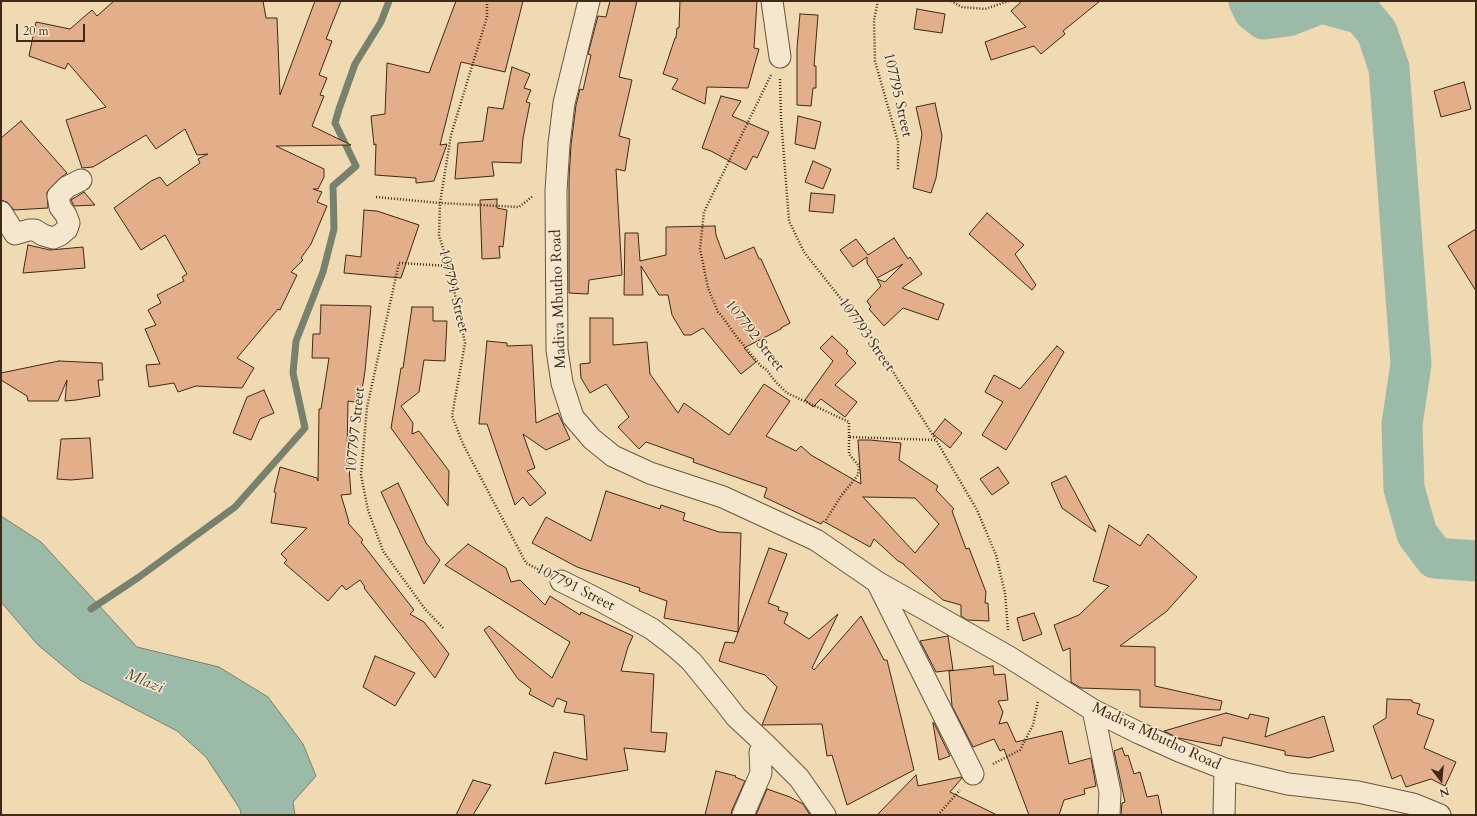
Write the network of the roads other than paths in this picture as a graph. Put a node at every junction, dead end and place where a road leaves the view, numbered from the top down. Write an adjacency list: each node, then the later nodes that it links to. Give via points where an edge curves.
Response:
1 (589, 1): 7 (street, Madiva Mbutho Road, via 564,103 556,191 557,350 562,383 573,417 592,440 613,456 650,473 723,497 816,540)
2 (772, 1): 3 (street)
3 (780, 57)
4 (80, 180): 5 (street, via 58,196 60,207 69,223 67,229 53,238 34,230 15,234)
5 (1, 212)
6 (561, 581): 9 (street, 107791 Street, via 652,629 674,646 691,661 736,718)
7 (877, 582): 8 (street, Madiva Mbutho Road, via 1045,678); 11 (street, Madiva Mbutho Road)
8 (1093, 710): 10 (street, Madiva Mbutho Road, via 1145,736); 14 (street, via 1110,792)
9 (765, 744): 12 (street, via 760,752 761,773); 13 (street, 107791 Street, via 798,778)
10 (1226, 769): 15 (street); 16 (street, Madiva Mbutho Road, via 1288,784 1372,795 1413,804)
11 (973, 774)
12 (743, 815)
13 (825, 815)
14 (1109, 815)
15 (1224, 815)
16 (1440, 815)

